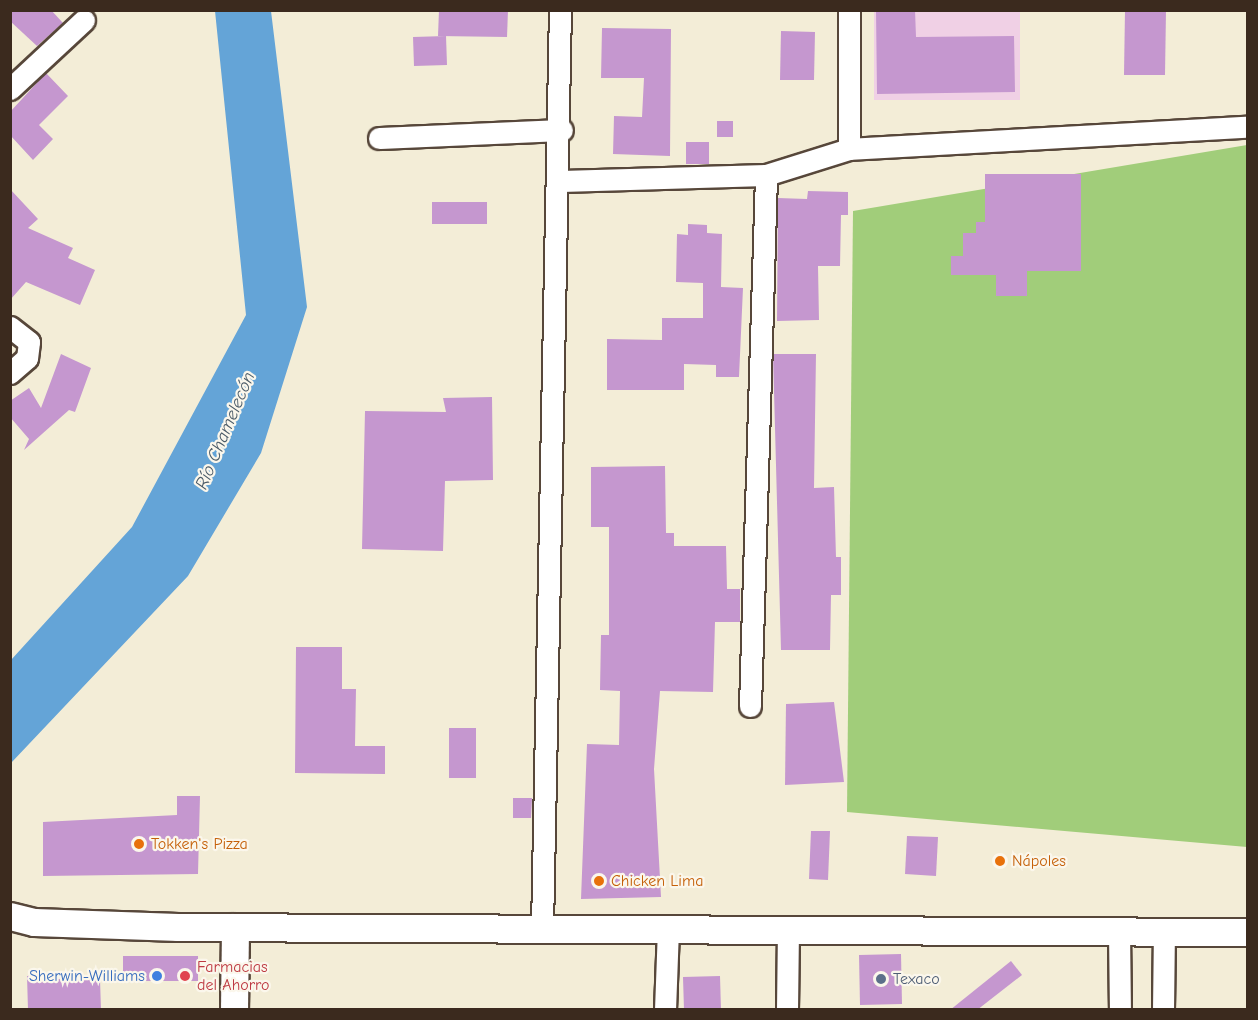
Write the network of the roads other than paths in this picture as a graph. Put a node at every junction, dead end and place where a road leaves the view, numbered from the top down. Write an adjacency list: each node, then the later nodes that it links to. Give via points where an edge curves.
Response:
1 (560, 10): 6 (street)
2 (849, 10): 8 (street)
3 (84, 20): 4 (street)
4 (10, 89)
5 (1248, 127): 8 (street)
6 (562, 130): 7 (street); 10 (street)
7 (379, 138)
8 (849, 149): 9 (street)
9 (766, 175): 10 (street); 13 (street)
10 (561, 181): 16 (street)
11 (10, 327): 12 (street, via 29,342 27,358)
12 (10, 373)
13 (750, 706)
14 (10, 916): 15 (street, via 34,922)
15 (235, 927): 16 (street); 22 (street)
16 (542, 929): 17 (street)
17 (668, 930): 18 (street); 23 (street)
18 (788, 930): 19 (street); 24 (street)
19 (1119, 931): 20 (street); 25 (street)
20 (1164, 931): 21 (street); 26 (street)
21 (1248, 932)
22 (234, 1010)
23 (665, 1010)
24 (787, 1010)
25 (1120, 1010)
26 (1163, 1010)

